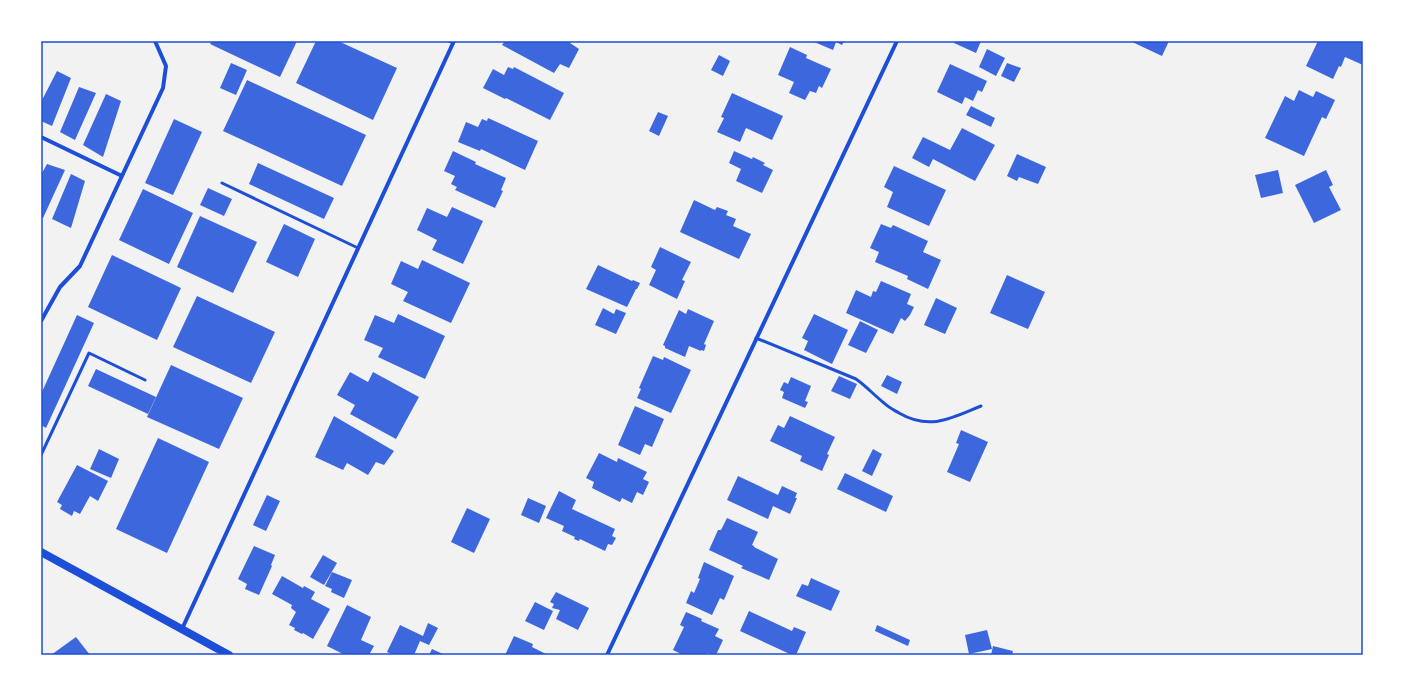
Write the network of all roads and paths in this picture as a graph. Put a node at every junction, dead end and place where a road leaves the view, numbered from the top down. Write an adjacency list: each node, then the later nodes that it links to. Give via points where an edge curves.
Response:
1 (155, 41): 5 (street, via 166,66 163,88)
2 (897, 41): 9 (street)
3 (452, 42): 7 (street)
4 (41, 138): 5 (street)
5 (122, 176): 8 (street, via 80,266 60,287)
6 (222, 183): 7 (lane)
7 (358, 248): 14 (street)
8 (41, 321)
9 (756, 338): 11 (lane, via 856,379 885,404 918,421 948,420); 16 (street)
10 (145, 380): 12 (lane, via 89,353)
11 (981, 406)
12 (41, 454)
13 (41, 552): 14 (main road)
14 (182, 630): 15 (main road)
15 (229, 655)
16 (608, 655)

